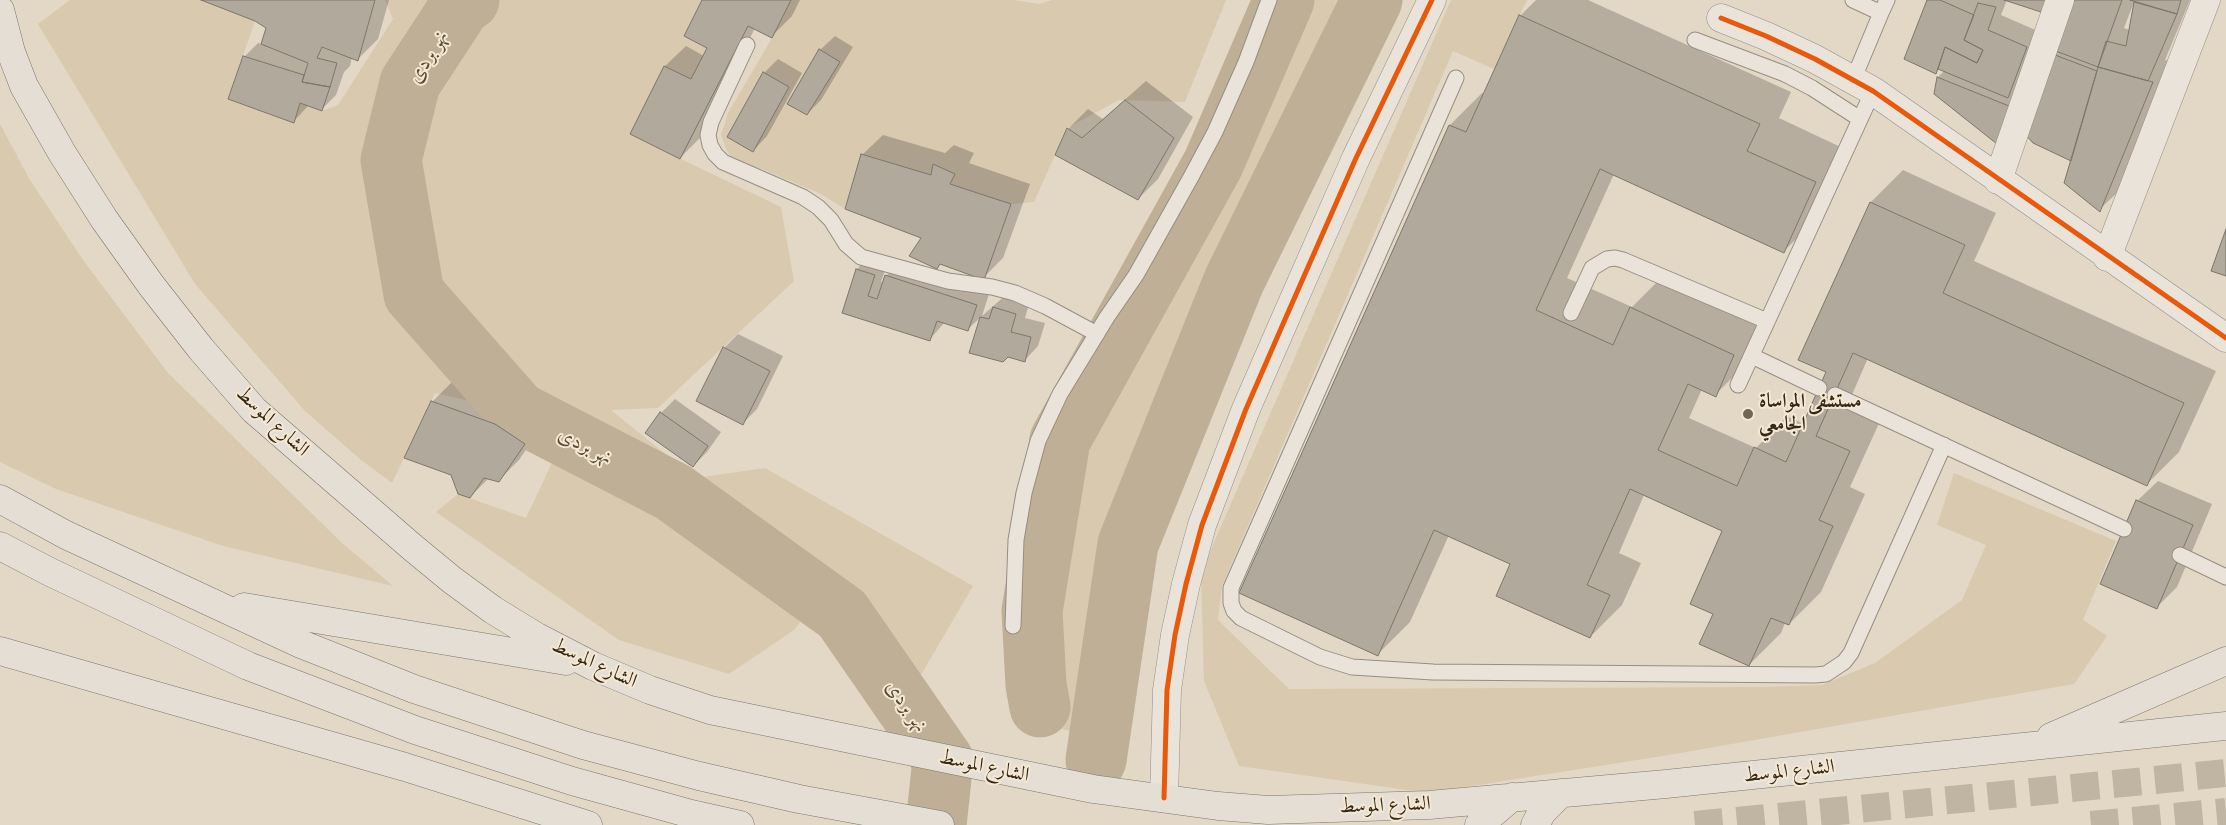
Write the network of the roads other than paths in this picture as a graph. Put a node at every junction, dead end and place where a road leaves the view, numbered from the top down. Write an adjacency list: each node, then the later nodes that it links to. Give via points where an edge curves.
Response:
1 (1269, 0): 18 (lane, via 1246,62 1214,132 1136,275)
2 (1432, 0): 41 (street, via 1356,158 1246,409 1202,525 1175,635 1167,690)
3 (1853, 0): 6 (lane)
4 (2060, 0): 14 (street)
5 (2206, 0): 15 (street)
6 (1884, 7): 12 (lane)
7 (0, 10): 34 (main road, الشارع الموسط, via 24,86 62,153 151,285 254,410 452,580 493,610)
8 (1721, 18): 12 (street, via 1766,36)
9 (1695, 40): 13 (lane, via 1785,74)
10 (747, 45): 18 (lane, via 708,134 710,145 723,162 811,202 861,257 948,281 992,286 1015,293)
11 (1456, 78): 24 (lane, via 1231,588 1231,603 1241,618 1320,656 1352,666 1433,672 1826,674 1851,653)
12 (1863, 86): 13 (lane); 14 (street)
13 (1860, 120): 17 (lane)
14 (1998, 180): 15 (street)
15 (2108, 257): 19 (street)
16 (1570, 312): 17 (lane, via 1592,268 1615,258)
17 (1767, 321): 20 (lane)
18 (1097, 334): 31 (lane, via 1060,394 1038,441 1016,540)
19 (2226, 338)
20 (1752, 356): 21 (lane); 22 (lane)
21 (1738, 385)
22 (1819, 388)
23 (1835, 395): 24 (lane)
24 (1944, 445): 26 (lane)
25 (0, 499): 30 (main road, via 66,535)
26 (2124, 529)
27 (0, 546): 36 (main road, via 248,666)
28 (2180, 555): 29 (lane)
29 (2226, 577)
30 (209, 601): 34 (main road); 45 (main road, via 301,644 414,689 583,745 799,799)
31 (1013, 626)
32 (0, 651): 38 (main road)
33 (2226, 661): 37 (main road)
34 (593, 666): 41 (main road, الشارع الموسط, via 710,710 1093,789)
35 (2226, 726): 37 (main road, الشارع الموسط)
36 (415, 730): 38 (main road); 44 (main road, via 572,781)
37 (2027, 747): 39 (main road, الشارع الموسط)
38 (405, 767): 43 (main road)
39 (1561, 793): 40 (main road, الشارع الموسط); 47 (main road)
40 (1512, 797): 42 (main road, الشارع الموسط); 46 (main road)
41 (1164, 798): 42 (main road, الشارع الموسط)
42 (1269, 818)
43 (588, 825)
44 (740, 825)
45 (940, 825)
46 (1479, 825)
47 (1534, 825)

